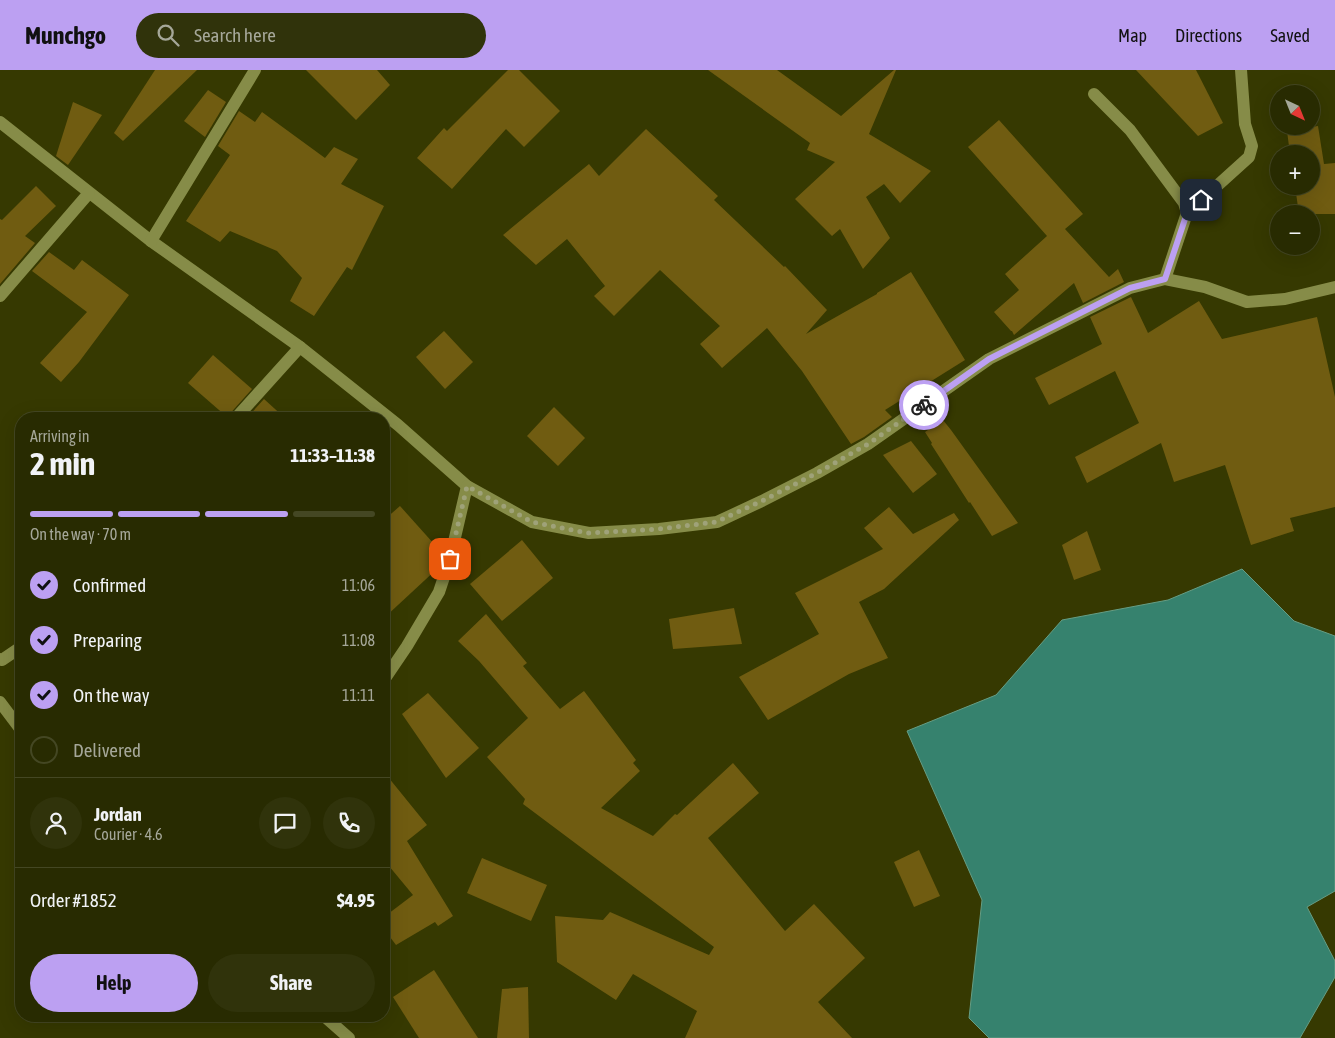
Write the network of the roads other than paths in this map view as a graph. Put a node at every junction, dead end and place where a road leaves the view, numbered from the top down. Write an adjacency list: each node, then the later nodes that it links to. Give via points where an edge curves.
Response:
1 (255, 70): 7 (street)
2 (1241, 70): 6 (street, via 1246,124 1252,146 1249,156)
3 (1094, 94): 6 (street, via 1130,130 1184,203)
4 (0, 122): 5 (street)
5 (89, 193): 7 (street); 10 (street)
6 (1187, 213): 8 (street)
7 (151, 241): 11 (street)
8 (1165, 279): 9 (street, via 1205,287 1246,302 1285,300); 15 (street, via 1130,288 989,359 868,444 817,473 716,522 588,533 532,522)
9 (1335, 288)
10 (0, 296)
11 (300, 347): 12 (street); 13 (street)
12 (241, 412)
13 (383, 412)
14 (390, 418): 15 (street)
15 (467, 486): 18 (street, via 450,559 438,592)
16 (15, 651): 17 (street)
17 (1, 661)
18 (390, 671)
19 (0, 702): 20 (street)
20 (15, 722)
21 (331, 1022): 22 (street)
22 (349, 1038)

